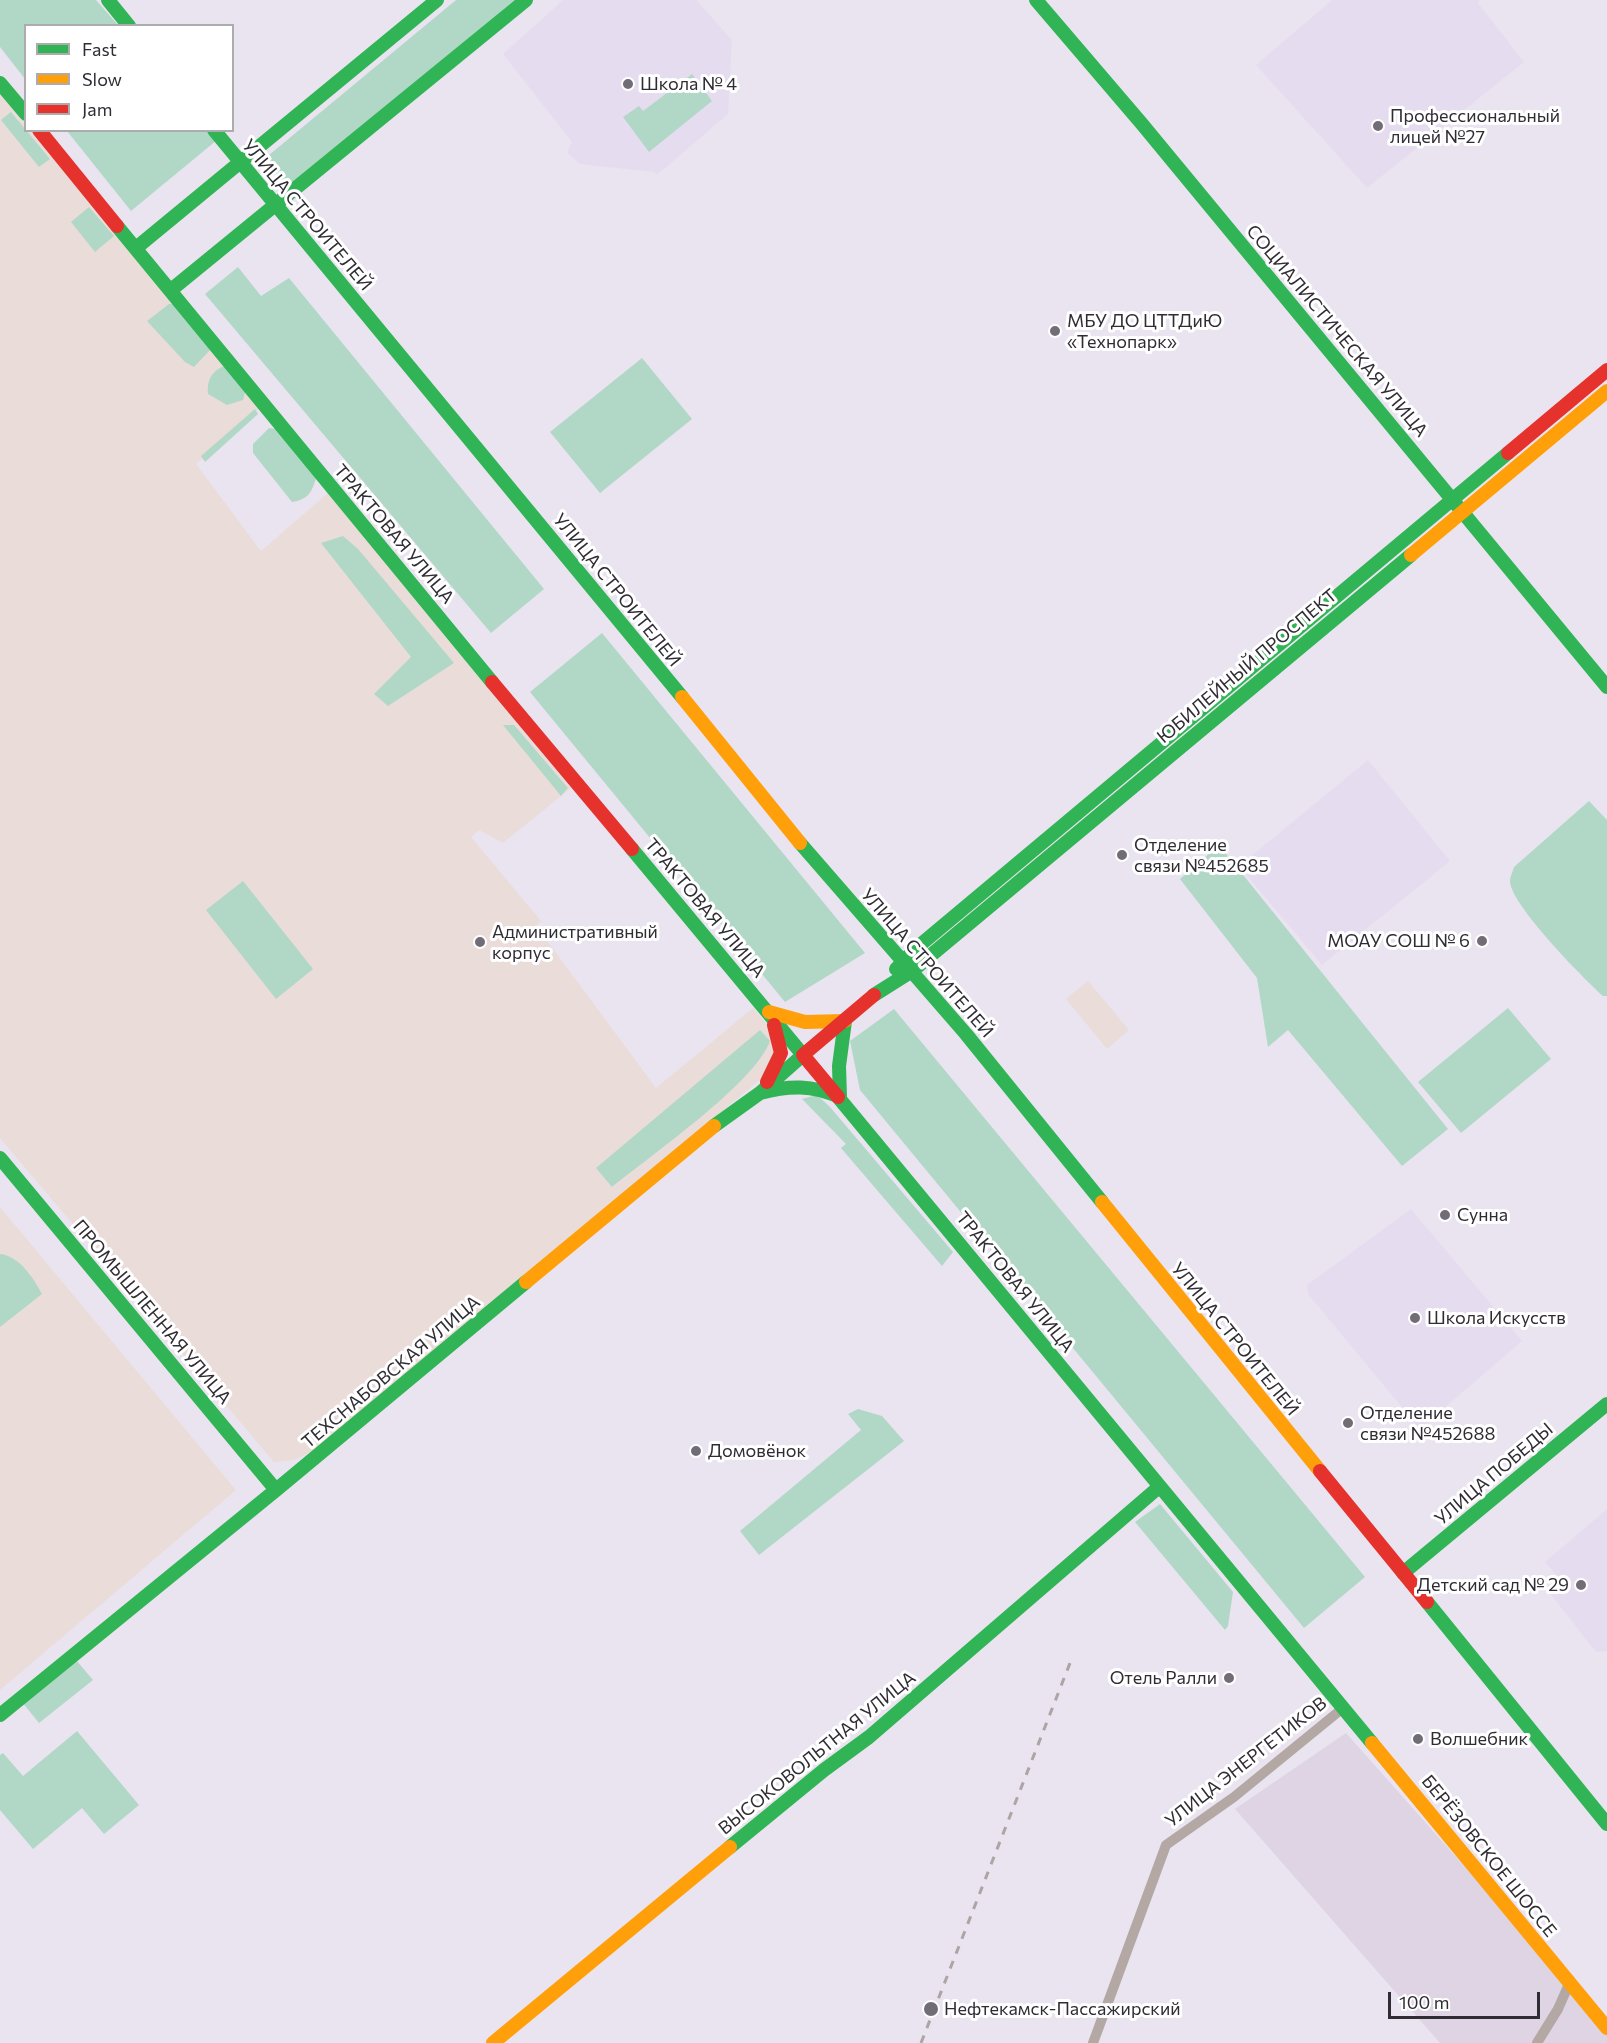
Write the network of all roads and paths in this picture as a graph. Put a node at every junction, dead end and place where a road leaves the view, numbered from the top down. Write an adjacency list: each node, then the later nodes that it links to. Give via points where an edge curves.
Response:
1 (108, 0): 5 (main road)
2 (437, 0): 10 (main road)
3 (526, 0): 11 (main road)
4 (1036, 0): 16 (main road, СОЦИАЛИСТИЧЕСКАЯ УЛИЦА)
5 (127, 24)
6 (0, 83): 7 (main road)
7 (24, 112)
8 (41, 132): 12 (main road, ТРАКТОВАЯ УЛИЦА)
9 (216, 132): 10 (main road, УЛИЦА СТРОИТЕЛЕЙ)
10 (240, 164): 11 (main road, УЛИЦА СТРОИТЕЛЕЙ); 12 (main road)
11 (277, 206): 13 (main road); 19 (main road, УЛИЦА СТРОИТЕЛЕЙ, via 802,846)
12 (136, 248): 13 (main road, ТРАКТОВАЯ УЛИЦА)
13 (171, 290): 22 (main road, ТРАКТОВАЯ УЛИЦА, via 336,494)
14 (1607, 370): 16 (main road)
15 (1607, 391): 17 (main road, ЮБИЛЕЙНЫЙ ПРОСПЕКТ)
16 (1452, 498): 17 (main road, СОЦИАЛИСТИЧЕСКАЯ УЛИЦА); 19 (main road)
17 (1462, 510): 18 (main road, СОЦИАЛИСТИЧЕСКАЯ УЛИЦА); 20 (main road, ЮБИЛЕЙНЫЙ ПРОСПЕКТ)
18 (1607, 687)
19 (902, 961): 20 (main road, УЛИЦА СТРОИТЕЛЕЙ); 21 (main road)
20 (912, 971): 21 (main road, ЮБИЛЕЙНЫЙ ПРОСПЕКТ); 31 (main road, УЛИЦА СТРОИТЕЛЕЙ)
21 (885, 986): 23 (main road, ТЕХСНАБОВСКАЯ УЛИЦА)
22 (769, 1012): 23 (main road, via 806,1022); 24 (main road, ТРАКТОВАЯ УЛИЦА); 25 (main road, via 781,1053)
23 (845, 1021): 24 (main road, ТЕХСНАБОВСКАЯ УЛИЦА); 26 (main road, via 839,1066)
24 (803, 1054): 25 (main road, ТЕХСНАБОВСКАЯ УЛИЦА); 26 (main road, ТРАКТОВАЯ УЛИЦА)
25 (760, 1093): 26 (main road, via 803,1084); 30 (main road, ТЕХСНАБОВСКАЯ УЛИЦА, via 714,1126)
26 (840, 1097): 29 (main road, ТРАКТОВАЯ УЛИЦА)
27 (0, 1158): 30 (main road, ПРОМЫШЛЕННАЯ УЛИЦА)
28 (1607, 1404): 31 (main road, УЛИЦА ПОБЕДЫ)
29 (1160, 1487): 32 (main road, ТРАКТОВАЯ УЛИЦА); 37 (main road, ВЫСОКОВОЛЬТНАЯ УЛИЦА, via 868,1737)
30 (276, 1490): 33 (main road, ТЕХСНАБОВСКАЯ УЛИЦА)
31 (1403, 1573): 34 (main road, УЛИЦА СТРОИТЕЛЕЙ)
32 (1343, 1708): 35 (main road, БЕРЁЗОВСКОЕ ШОССЕ); 38 (street, УЛИЦА ЭНЕРГЕТИКОВ, via 1234,1797 1166,1845)
33 (0, 1716)
34 (1607, 1824)
35 (1569, 1984): 36 (main road, БЕРЁЗОВСКОЕ ШОССЕ); 39 (street)
36 (1607, 2028)
37 (494, 2043)
38 (1093, 2043)
39 (1537, 2043)

